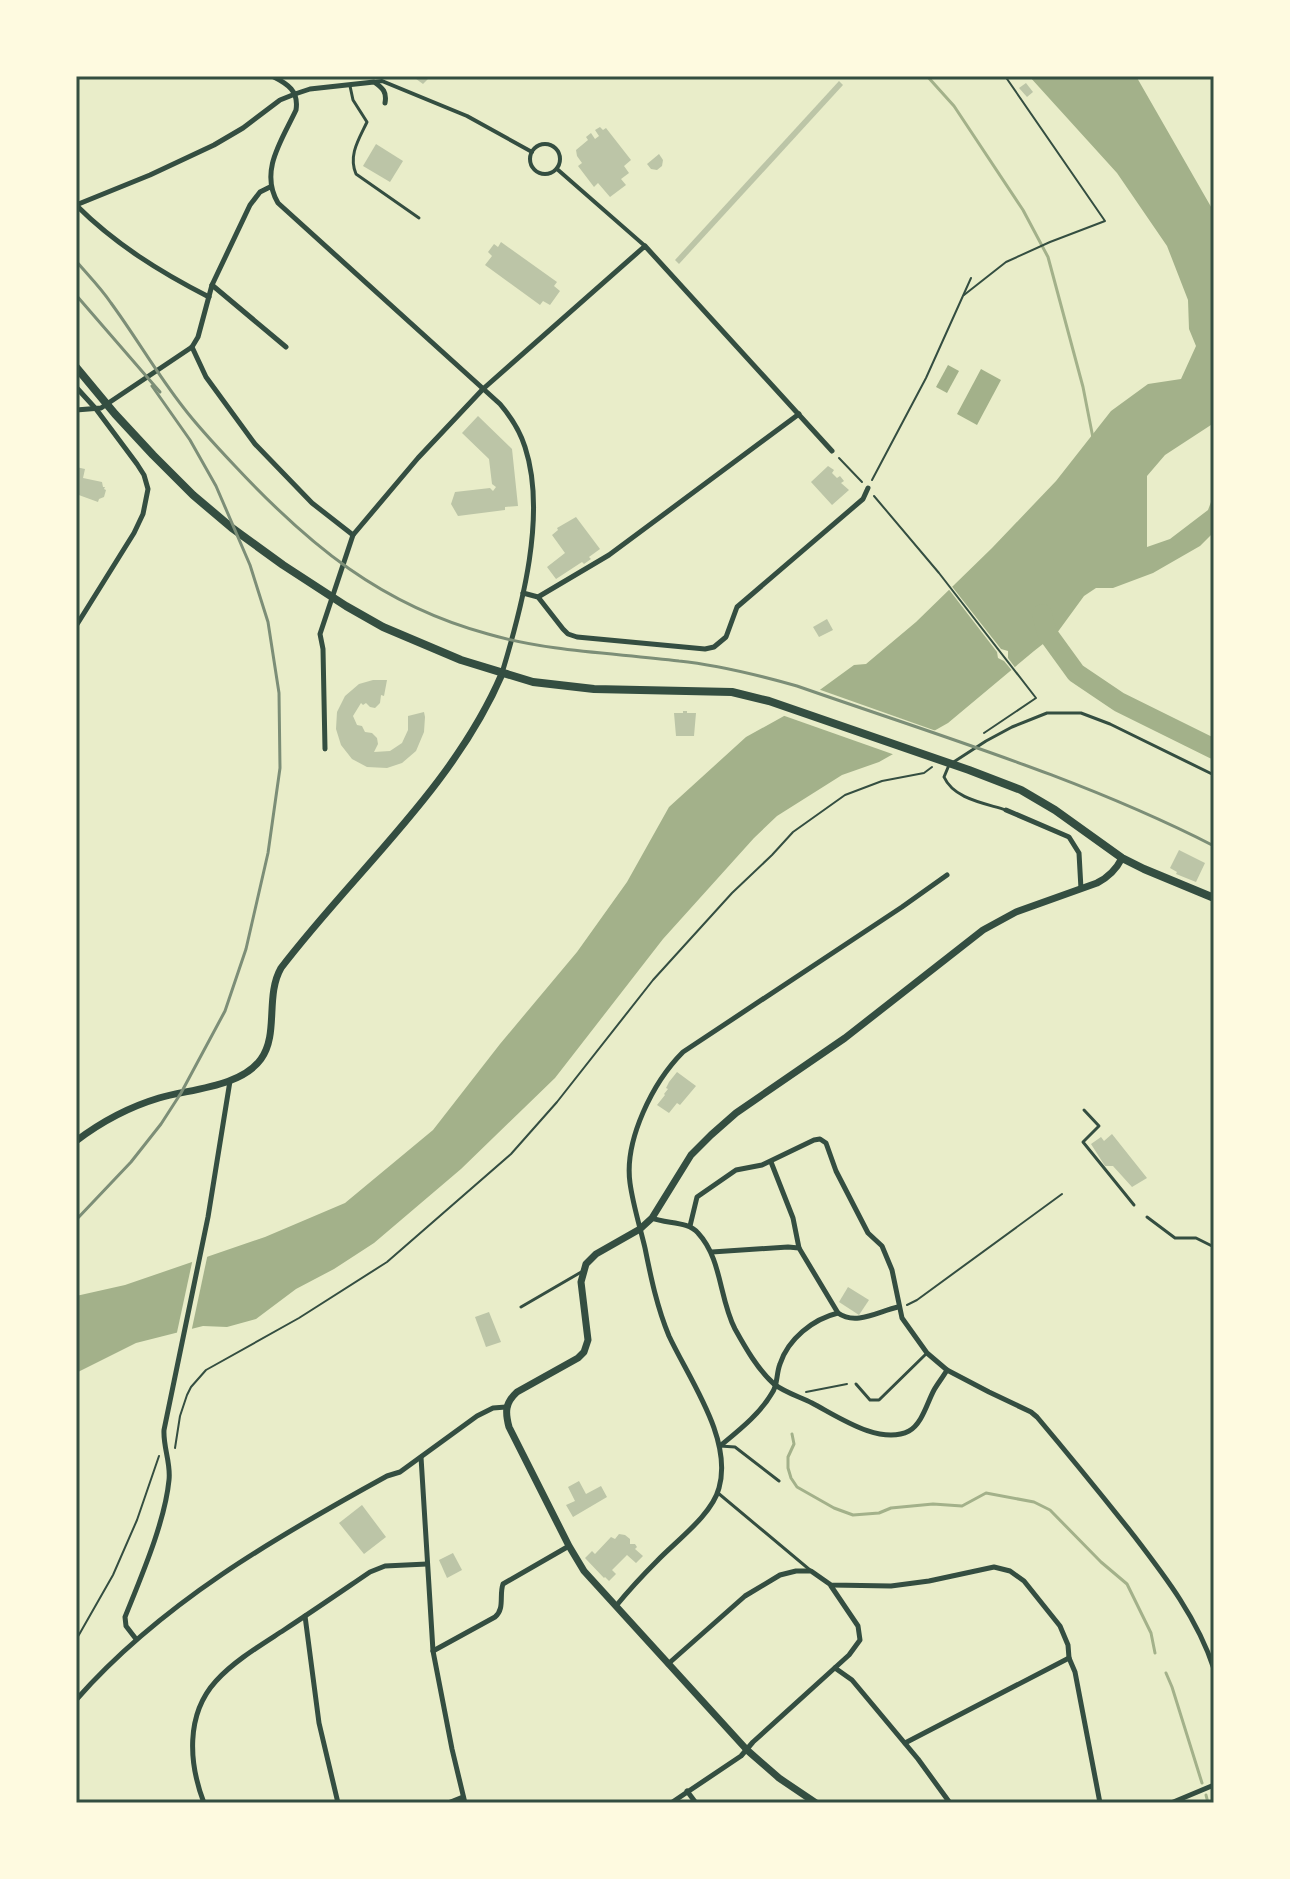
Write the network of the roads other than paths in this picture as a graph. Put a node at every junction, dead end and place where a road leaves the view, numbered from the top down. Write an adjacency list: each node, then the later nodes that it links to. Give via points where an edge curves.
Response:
1 (272, 76): 4 (street)
2 (374, 79): 3 (street); 5 (street, via 385,92); 6 (street, via 467,116)
3 (350, 84): 4 (street); 10 (lane, via 367,122 353,154 356,174)
4 (295, 94): 8 (street, via 296,110 274,157); 9 (street, via 214,145)
5 (385, 103)
6 (532, 152): 7 (street, via 537,172); 7 (street, via 545,144 555,148 560,156)
7 (557, 169): 11 (street)
8 (270, 187): 12 (street, via 250,205); 18 (street, via 285,211)
9 (76, 205): 13 (street, via 115,241)
10 (419, 218)
11 (645, 246): 18 (street); 21 (street)
12 (212, 285): 13 (street); 15 (street)
13 (209, 297): 14 (street)
14 (192, 347): 19 (street); 24 (street, via 206,377 255,444 312,503)
15 (286, 347)
16 (76, 367): 29 (main road, via 193,495 283,565 383,627)
17 (76, 387): 19 (street)
18 (483, 389): 24 (street); 25 (street, via 514,423 529,460 533,533)
19 (98, 408): 20 (street); 27 (street, via 148,489 134,533)
20 (76, 410)
21 (799, 414): 22 (street); 26 (street, via 609,555)
22 (832, 451)
23 (868, 488): 26 (street, via 863,499 737,607 726,637 714,647 577,637 563,629)
24 (353, 535): 30 (street, via 320,634)
25 (523, 593): 26 (street); 29 (street)
26 (538, 597)
27 (79, 618): 28 (street)
28 (76, 626)
29 (502, 674): 33 (main road, via 574,688 732,692 769,701 1010,786); 37 (main road, via 441,776 281,968 265,1052)
30 (325, 749)
31 (1214, 775): 32 (lane, via 1081,713 1047,713 1012,727 949,765 944,777 954,792)
32 (1006, 810): 35 (street, via 1069,837 1079,853)
33 (1122, 858): 35 (main road, via 1108,878); 36 (main road)
34 (947, 875): 45 (street, via 669,1067 630,1154)
35 (1081, 889): 42 (main road, via 983,930 845,1038 736,1113 691,1155)
36 (1214, 898)
37 (230, 1081): 39 (main road, via 142,1104); 68 (street, via 167,1417 169,1482 125,1617)
38 (1084, 1110): 41 (lane, via 1099,1126 1083,1142)
39 (76, 1141)
40 (771, 1162): 44 (street, via 736,1170 699,1194); 47 (street); 51 (street, via 814,1140 826,1143 868,1233 882,1246)
41 (1134, 1205)
42 (652, 1218): 44 (street); 45 (main road)
43 (1147, 1218): 46 (lane, via 1175,1238 1196,1238)
44 (690, 1226): 48 (street)
45 (640, 1229): 49 (main road, via 596,1254); 58 (street, via 668,1334)
46 (1214, 1247)
47 (799, 1248): 48 (street); 52 (street)
48 (712, 1252): 56 (street, via 735,1327)
49 (583, 1271): 50 (lane); 57 (main road, via 586,1349 517,1392)
50 (521, 1307)
51 (898, 1307): 52 (street, via 859,1318); 53 (street)
52 (838, 1313): 56 (street, via 819,1319 790,1344)
53 (927, 1353): 54 (street); 55 (lane, via 879,1400 870,1400)
54 (947, 1370): 56 (street, via 913,1429 899,1434 864,1429); 73 (street, via 1037,1417 1178,1595)
55 (856, 1384)
56 (776, 1386): 58 (street)
57 (506, 1407): 59 (street, via 477,1416); 62 (main road, via 509,1427)
58 (720, 1446): 60 (lane, via 735,1447); 61 (street)
59 (421, 1457): 63 (street); 68 (street, via 262,1547)
60 (779, 1481)
61 (718, 1493): 64 (lane); 66 (street)
62 (569, 1546): 66 (main road); 69 (street, via 503,1584 500,1614)
63 (427, 1564): 67 (street, via 370,1572); 69 (street)
64 (811, 1571): 65 (street); 71 (street, via 780,1575 745,1596)
65 (831, 1585): 70 (street, via 891,1586 994,1567 1010,1571 1060,1626); 72 (street, via 858,1626 860,1640)
66 (616, 1606): 71 (main road)
67 (305, 1616): 80 (street, via 241,1660 206,1694 192,1744); 81 (street, via 319,1723)
68 (136, 1639): 74 (street)
69 (433, 1651): 79 (street)
70 (1069, 1658): 75 (street); 87 (street)
71 (668, 1664): 76 (main road)
72 (835, 1668): 75 (street, via 852,1680); 76 (street)
73 (1214, 1669)
74 (76, 1700)
75 (905, 1743): 86 (street)
76 (747, 1750): 78 (street); 85 (main road)
77 (1214, 1785): 88 (street)
78 (687, 1791): 83 (street); 84 (street)
79 (464, 1800): 82 (street)
80 (204, 1803)
81 (338, 1803)
82 (448, 1803)
83 (671, 1803)
84 (696, 1803)
85 (816, 1803)
86 (950, 1803)
87 (1100, 1803)
88 (1171, 1803)

